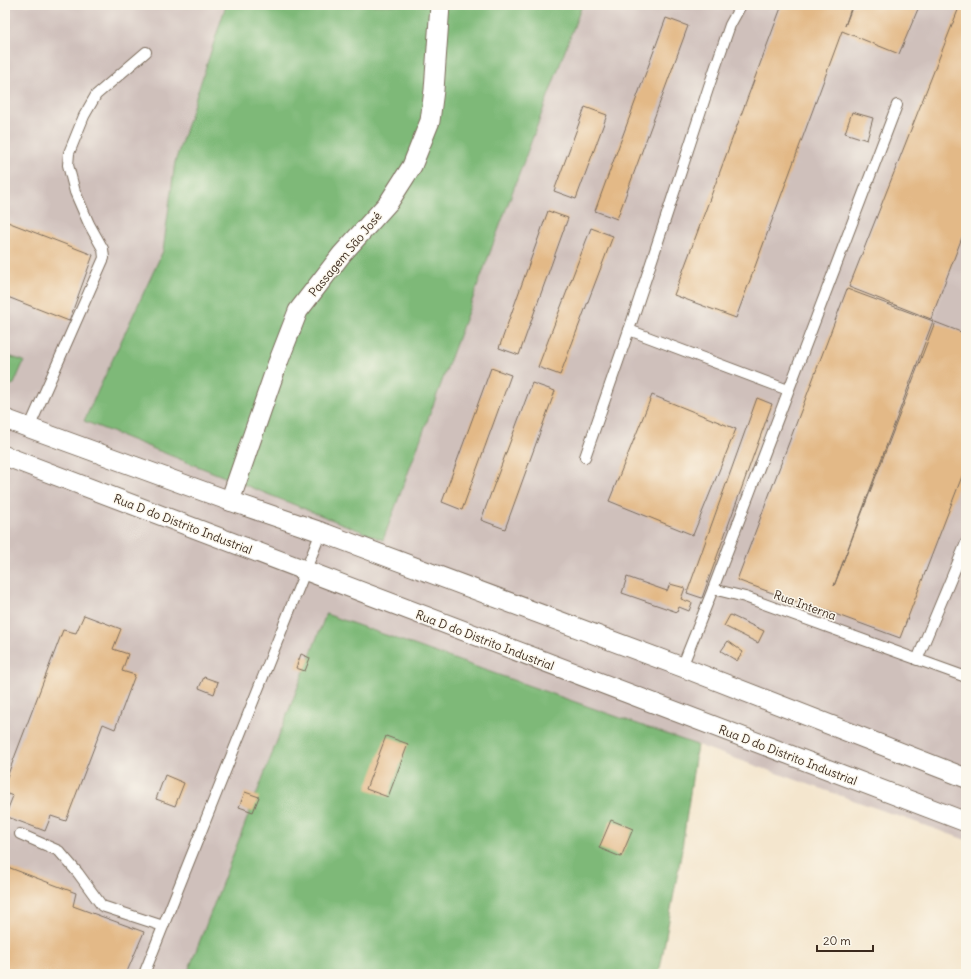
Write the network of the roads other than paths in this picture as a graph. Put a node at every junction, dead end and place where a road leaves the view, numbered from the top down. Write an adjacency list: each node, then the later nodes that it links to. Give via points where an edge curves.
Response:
1 (440, 5): 11 (street, Passagem São José, via 430,121 412,166 389,202 342,254 298,311)
2 (740, 5): 5 (lane, via 730,25 711,79)
3 (146, 52): 8 (lane, via 96,95 84,116 69,153 68,166 75,192 103,249 104,258)
4 (897, 106): 6 (lane)
5 (630, 330): 6 (lane); 10 (lane)
6 (788, 390): 15 (lane)
7 (5, 419): 8 (street)
8 (29, 428): 11 (street)
9 (5, 456): 14 (street, Rua D do Distrito Industrial)
10 (585, 458)
11 (230, 501): 12 (street)
12 (321, 532): 14 (lane); 17 (street)
13 (966, 543): 16 (lane)
14 (305, 572): 20 (street, Rua D do Distrito Industrial); 22 (lane)
15 (713, 589): 16 (lane, Rua Interna, via 745,597); 17 (lane)
16 (917, 660): 18 (lane, Rua Interna)
17 (682, 667): 19 (street)
18 (966, 676)
19 (966, 778)
20 (966, 822)
21 (20, 834): 22 (lane, via 59,851 102,906)
22 (163, 926): 23 (lane)
23 (144, 974)

